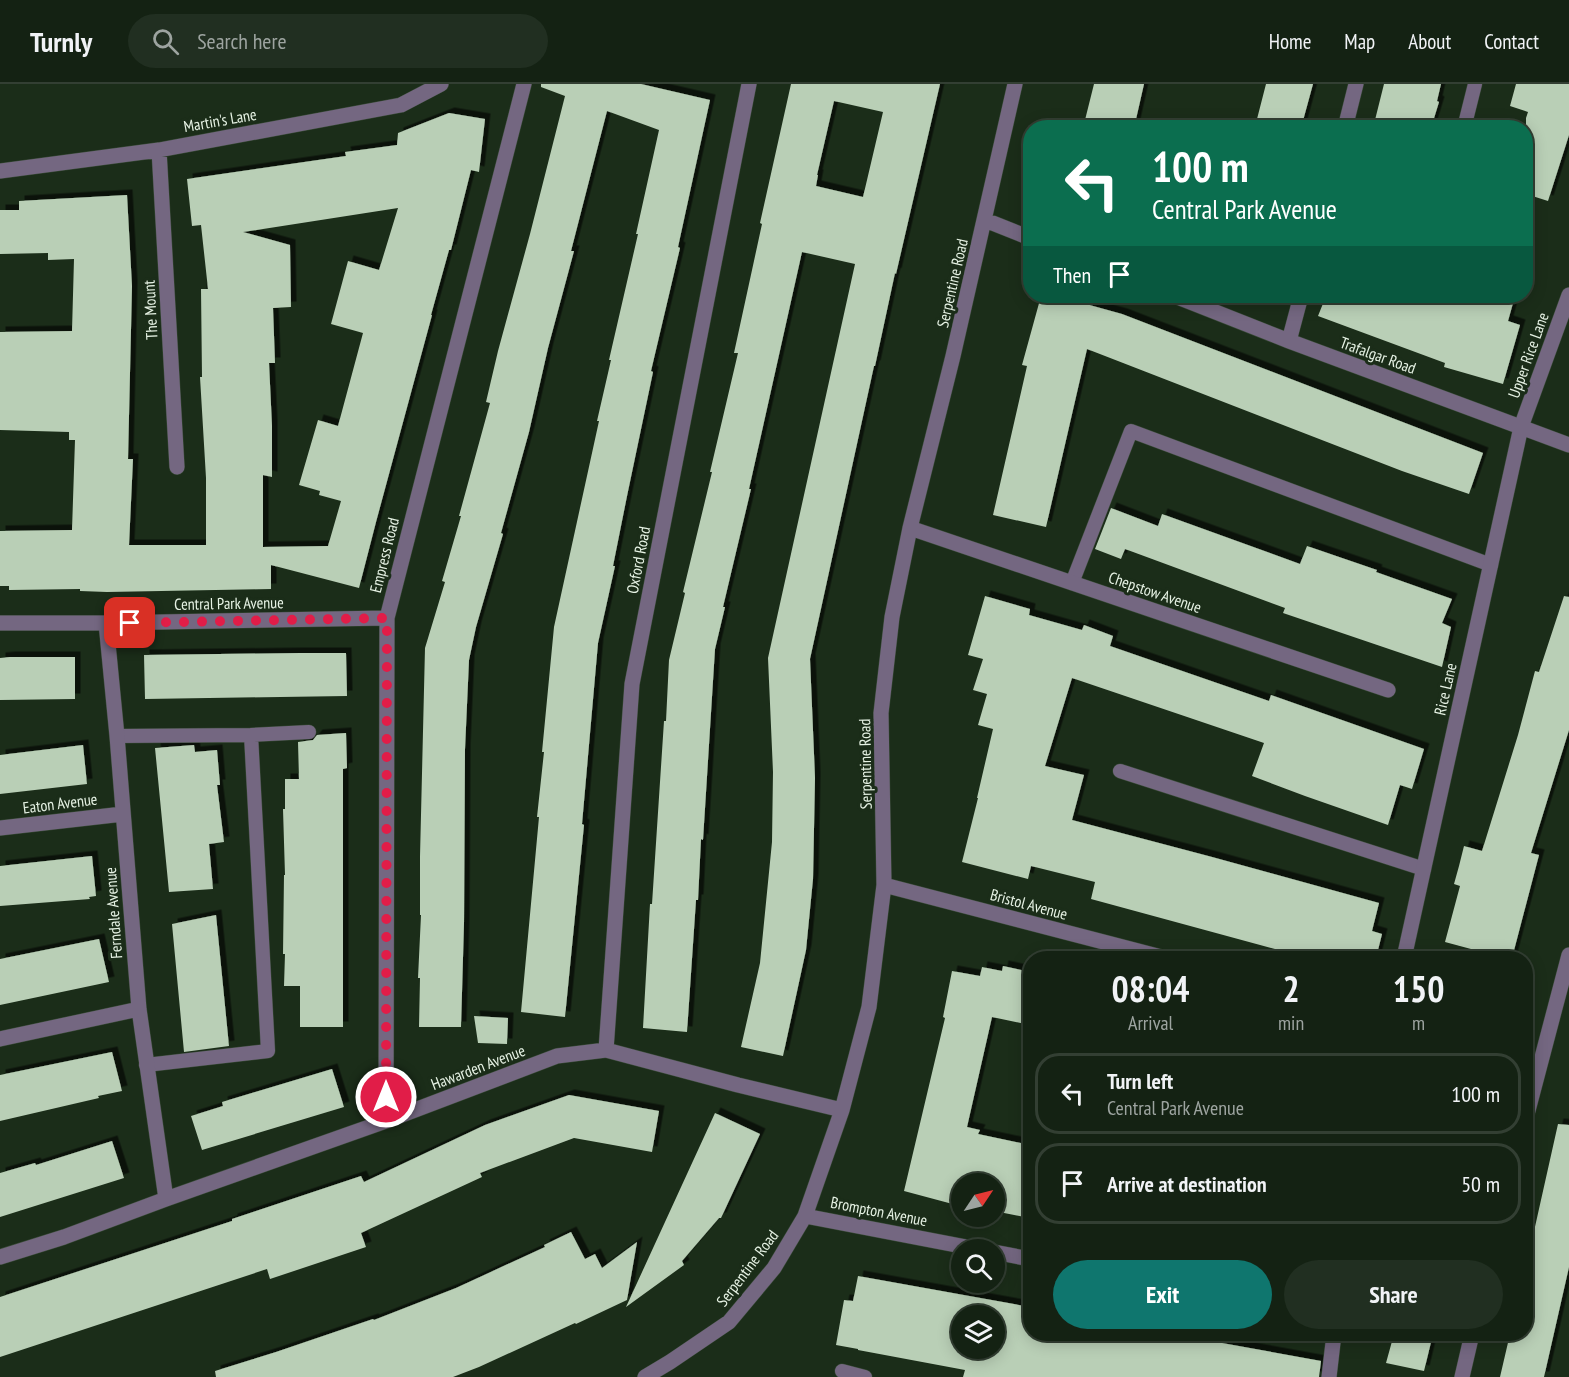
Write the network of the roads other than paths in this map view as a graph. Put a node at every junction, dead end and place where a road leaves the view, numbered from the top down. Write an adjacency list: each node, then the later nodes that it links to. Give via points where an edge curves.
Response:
1 (441, 84): 9 (street, Martin's Lane, via 402,105)
2 (524, 84): 23 (street, Empress Road)
3 (749, 84): 40 (street, Oxford Road, via 632,684)
4 (1016, 84): 11 (street, Serpentine Road)
5 (1356, 84): 7 (street)
6 (1475, 84): 8 (lane)
7 (1347, 120)
8 (1466, 120)
9 (159, 150): 10 (street, Martin's Lane); 19 (street, The Mount)
10 (0, 171)
11 (985, 220): 12 (street); 20 (street, Serpentine Road)
12 (1023, 235)
13 (1569, 295): 17 (street, Upper Rice Lane)
14 (1193, 303): 16 (street, Trafalgar Road)
15 (1299, 303): 16 (street)
16 (1289, 341): 17 (street, Trafalgar Road)
17 (1521, 427): 18 (street, Trafalgar Road); 21 (street, Rice Lane)
18 (1569, 446)
19 (177, 467)
20 (910, 528): 22 (street, Chepstow Avenue); 34 (street, Serpentine Road, via 892,617 881,712)
21 (1491, 566): 22 (lane, via 1131,431); 33 (street, Rice Lane)
22 (1072, 583): 26 (street, Chepstow Avenue)
23 (387, 618): 25 (street, Central Park Avenue); 44 (street, Empress Road)
24 (0, 623): 25 (street, Central Park Avenue)
25 (106, 623): 29 (street, Ferndale Avenue)
26 (1388, 690)
27 (309, 732): 28 (lane)
28 (251, 735): 29 (lane); 41 (lane, via 268,1051)
29 (117, 736): 31 (street, Ferndale Avenue)
30 (1120, 771): 33 (lane)
31 (123, 814): 32 (street, Eaton Avenue); 38 (street, Ferndale Avenue)
32 (0, 828)
33 (1424, 868): 36 (street, Rice Lane)
34 (884, 885): 35 (street, Bristol Avenue); 43 (street, Serpentine Road, via 869,1007)
35 (1138, 951)
36 (1406, 951)
37 (1569, 955): 42 (street)
38 (139, 1009): 39 (street); 41 (street, Ferndale Avenue)
39 (0, 1039)
40 (606, 1050): 43 (street, Hawarden Avenue); 44 (street, Hawarden Avenue, via 557,1056)
41 (146, 1065): 45 (street, Ferndale Avenue)
42 (1533, 1091)
43 (842, 1110): 46 (street, Serpentine Road)
44 (386, 1121): 45 (street, Hawarden Avenue)
45 (166, 1199): 49 (street, Hawarden Avenue)
46 (806, 1215): 47 (street, Brompton Avenue); 54 (street, Serpentine Road, via 774,1268 729,1322)
47 (951, 1244)
48 (1005, 1254): 50 (street)
49 (0, 1257)
50 (1023, 1258)
51 (1333, 1341): 56 (street)
52 (1470, 1341): 57 (street)
53 (842, 1371): 55 (lane)
54 (645, 1377)
55 (865, 1377)
56 (1329, 1377)
57 (1462, 1377)

